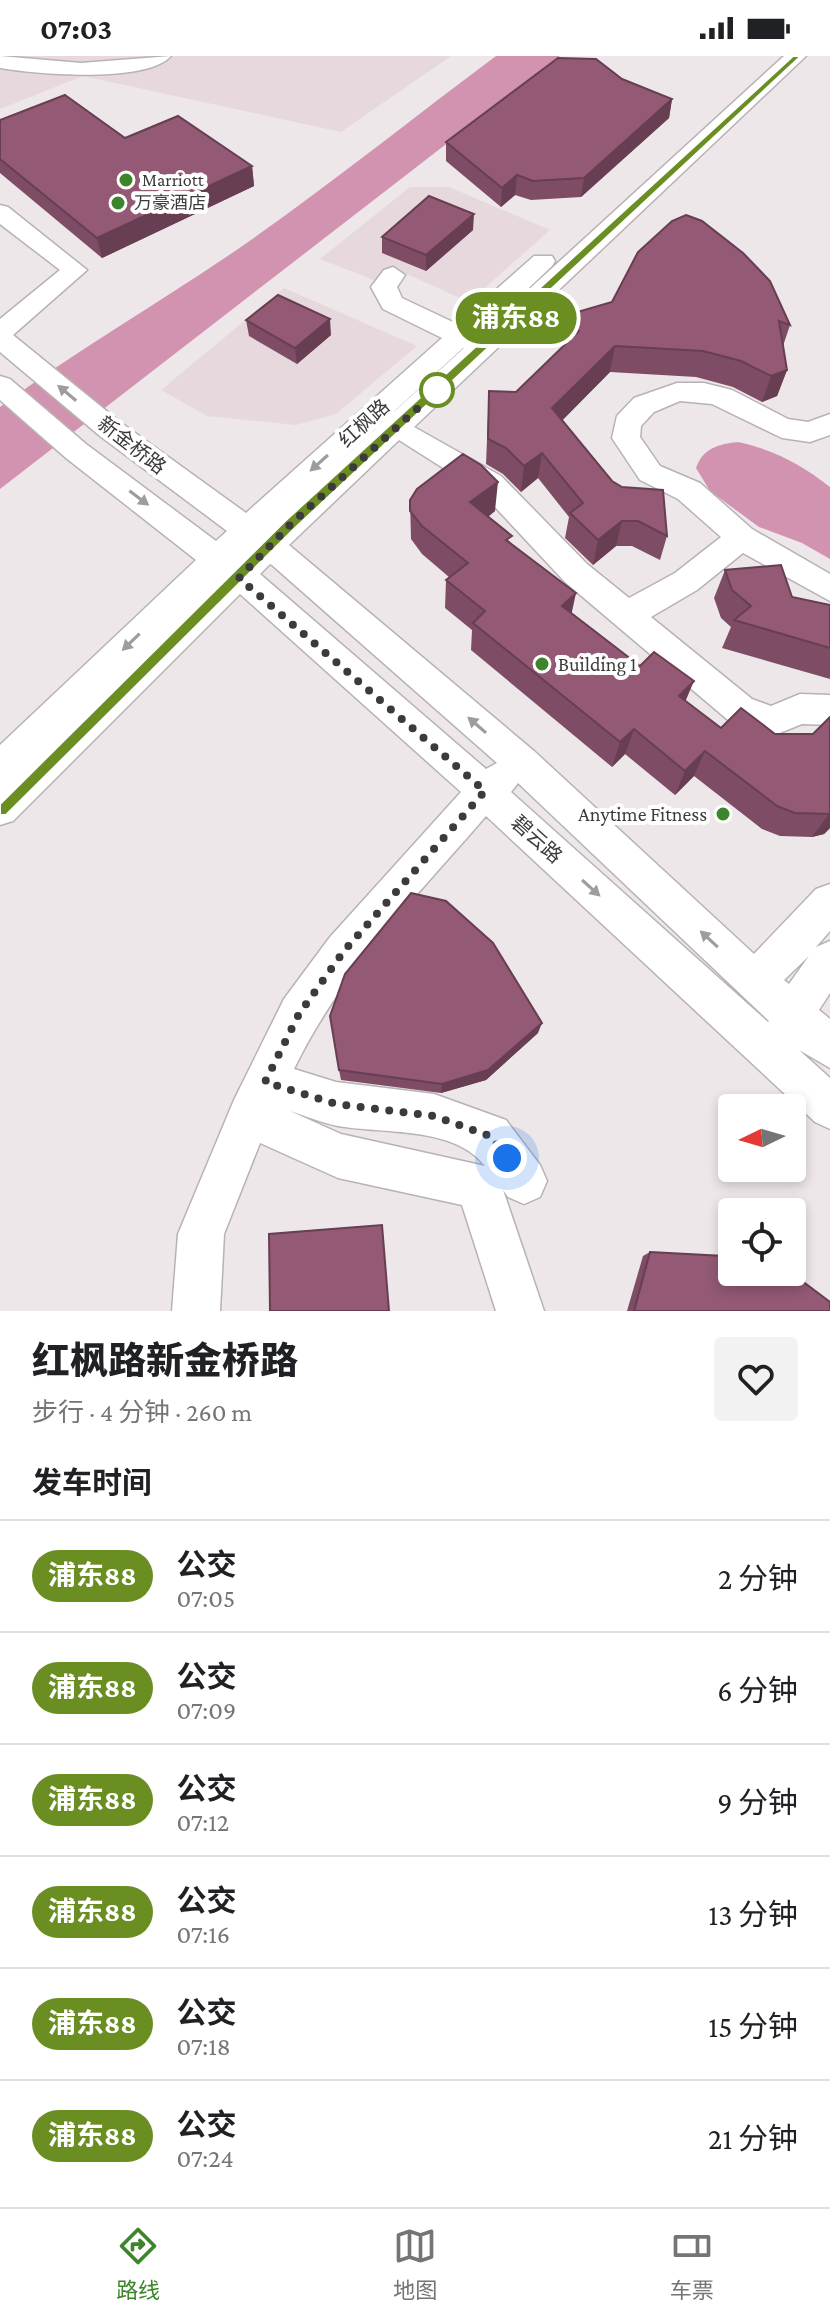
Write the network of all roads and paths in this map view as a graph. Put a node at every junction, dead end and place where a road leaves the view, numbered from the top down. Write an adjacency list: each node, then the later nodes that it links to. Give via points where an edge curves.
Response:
1 (161, 56): 4 (street, via 102,69 49,71)
2 (774, 56): 8 (street, 红枫路)
3 (796, 56): 8 (street, 红枫路)
4 (0, 62)
5 (0, 212): 7 (street, via 75,270)
6 (393, 275): 8 (street, via 384,287 392,303)
7 (0, 335): 14 (street, 新金桥路, one-way to 7, via 110,429)
8 (472, 341): 14 (street, 红枫路)
9 (0, 385): 15 (street, 新金桥路, one-way to 15)
10 (820, 428): 12 (street); 13 (street, via 782,428 704,392 677,392 644,405 627,423 626,438 650,473 689,491)
11 (411, 436): 17 (street, via 491,484 576,573)
12 (830, 456)
13 (741, 537): 16 (street); 17 (street, via 670,594)
14 (258, 540): 15 (street, 红枫路); 19 (street, one-way to 14)
15 (227, 569): 20 (street, 红枫路, one-way to 20); 21 (street, 碧云路); 22 (street, 红枫路)
16 (830, 589)
17 (623, 613): 18 (street, via 740,710 772,721 800,709)
18 (830, 710)
19 (521, 762): 21 (street); 25 (street, one-way to 19)
20 (0, 768)
21 (485, 791): 28 (street, 碧云路, one-way to 28); 29 (street, via 344,951 299,1014)
22 (0, 809)
23 (830, 902): 25 (street, via 778,961)
24 (830, 961): 26 (street)
25 (752, 979): 26 (street)
26 (793, 1015): 27 (street); 28 (street)
27 (830, 1047)
28 (774, 1056): 30 (street, 碧云路)
29 (257, 1098): 31 (street, via 434,1116 490,1136); 32 (street, via 201,1234); 33 (street, via 338,1156 479,1186)
30 (830, 1107)
31 (524, 1181)
32 (196, 1311)
33 (520, 1311)

